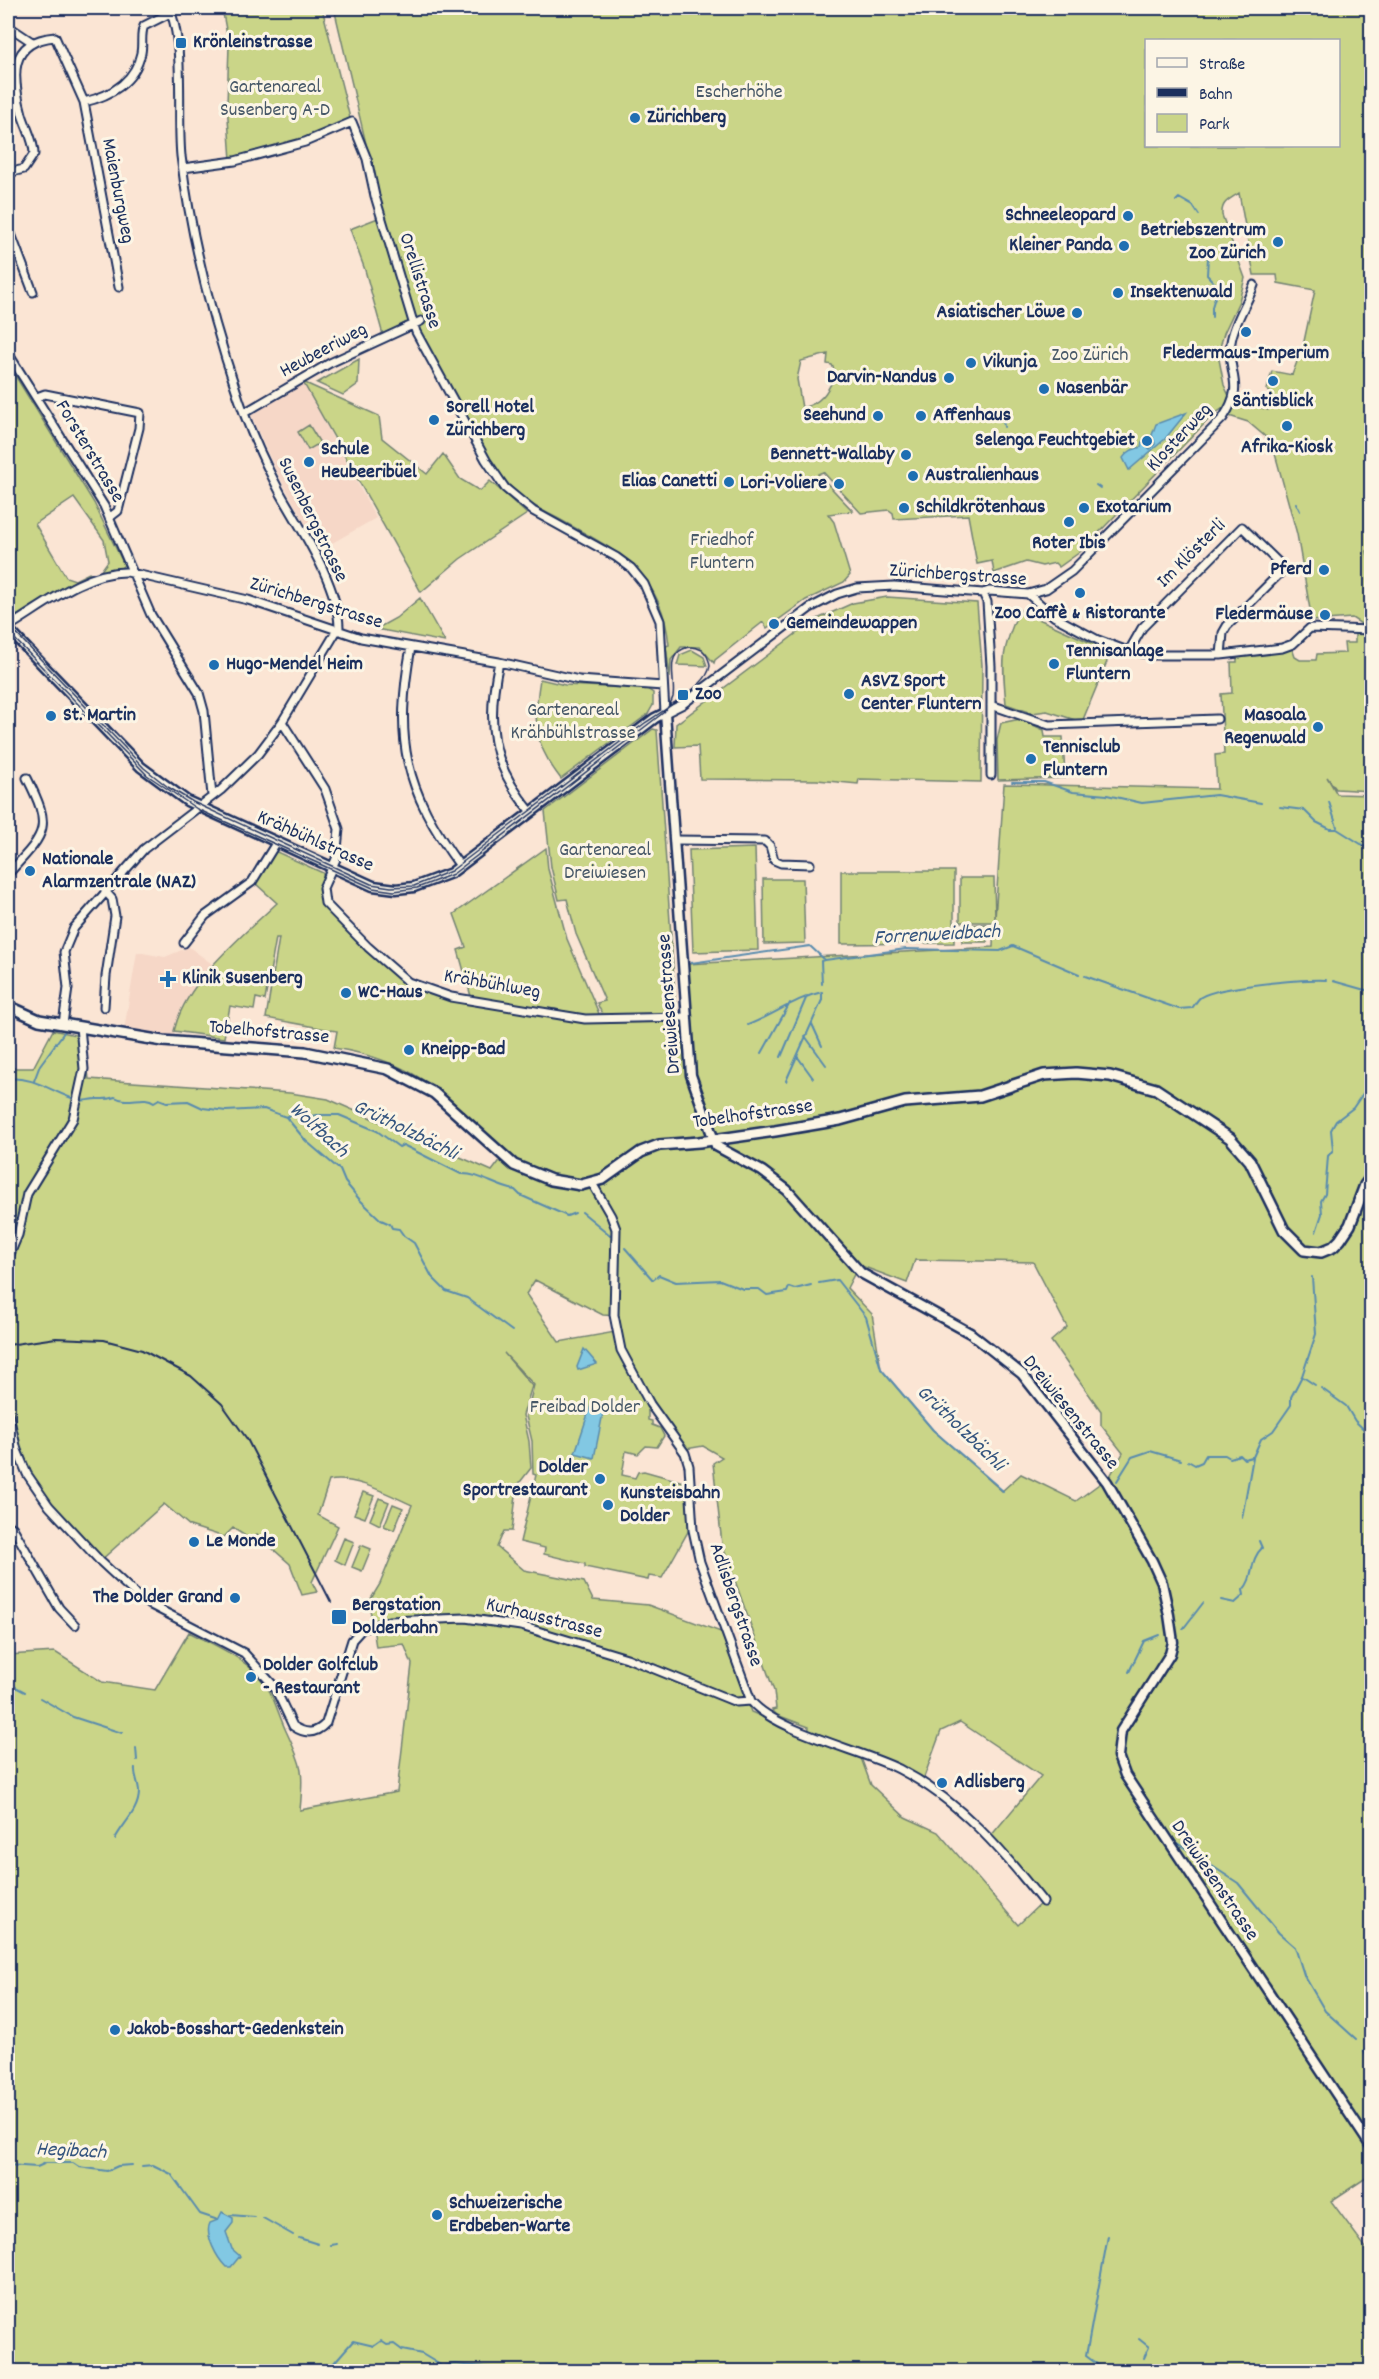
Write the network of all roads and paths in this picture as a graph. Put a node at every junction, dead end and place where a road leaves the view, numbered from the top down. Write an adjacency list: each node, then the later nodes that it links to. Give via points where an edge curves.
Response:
1 (170, 10): 4 (street, via 144,26 140,59 120,87 105,97); 5 (street, Susenbergstrasse, via 177,33)
2 (8, 26): 3 (street)
3 (32, 42): 4 (street, via 58,39); 6 (street, via 22,49 16,67 22,114 34,154 24,169)
4 (84, 102): 9 (street, Maienburgweg)
5 (183, 168): 11 (street, Orellistrasse, via 235,161 305,142 352,122); 14 (street, Susenbergstrasse, via 200,267)
6 (8, 173)
7 (8, 226): 10 (street, via 25,281)
8 (1254, 285): 18 (street, Klosterweg, via 1234,329 1231,344 1236,390 1226,415 1072,571 1046,589)
9 (119, 287)
10 (33, 292)
11 (417, 323): 14 (street, Heubeeriweg, via 330,363); 26 (street, Orellistrasse, via 486,460 505,488 533,511 616,556 644,584 660,621)
12 (8, 353): 13 (street, Forsterstrasse)
13 (37, 397): 15 (street, Forsterstrasse); 15 (street, via 45,394 140,413 118,511)
14 (244, 413): 21 (street, Susenbergstrasse, via 316,558 336,610)
15 (109, 518): 16 (street, Forsterstrasse)
16 (134, 573): 19 (street, Zürichbergstrasse, via 112,573 84,583); 21 (street, Zürichbergstrasse, via 248,600); 33 (street, Forsterstrasse, via 151,615 199,693)
17 (983, 593): 18 (street, Zürichbergstrasse); 27 (street, via 987,602); 28 (street, Zürichbergstrasse, via 894,586 857,588 837,594 810,608 683,704)
18 (1028, 594): 23 (street, Zürichbergstrasse, via 1067,624)
19 (8, 628): 34 (street, Krähbühlstrasse, via 149,774)
20 (1371, 630): 24 (street, Zürichbergstrasse, via 1310,628 1293,644 1282,648)
21 (338, 632): 22 (street, Zürichbergstrasse); 30 (street)
22 (411, 646): 25 (street, Zürichbergstrasse); 39 (street, via 402,700 407,759 431,824)
23 (1129, 651): 24 (street, Zürichbergstrasse, via 1162,656); 24 (street, Im Klösterli, via 1142,628 1242,527 1282,566 1281,572 1227,626)
24 (1221, 655)
25 (499, 662): 26 (street, Zürichbergstrasse, via 579,680); 35 (street, via 491,709 493,739 511,785)
26 (663, 686): 28 (street, Orellistrasse)
27 (991, 705): 29 (street, via 1049,725); 31 (street)
28 (665, 713): 35 (street, Krähbühlstrasse); 36 (street, Dreiwiesenstrasse)
29 (1217, 719)
30 (282, 722): 33 (street, via 249,764); 40 (street, Krähbühlweg, via 334,809 339,844)
31 (991, 775)
32 (27, 778): 41 (street, via 41,806 44,823)
33 (212, 796): 34 (street)
34 (199, 807): 37 (street, Krähbühlstrasse); 42 (street, via 148,844)
35 (531, 812): 39 (street, Krähbühlstrasse)
36 (675, 840): 38 (street, via 765,841 774,860); 46 (street, Dreiwiesenstrasse)
37 (276, 843): 40 (street, Krähbühlstrasse); 43 (street, via 252,882 205,916)
38 (810, 864)
39 (460, 866): 40 (street, Krähbühlstrasse, via 434,881 401,889 368,885)
40 (331, 869): 46 (street, Krähbühlweg, via 323,888 326,903 393,971 417,986 451,997 585,1019)
41 (8, 874)
42 (105, 891): 45 (street, via 112,899 115,916); 47 (street, via 68,938 64,952 68,988)
43 (184, 943)
44 (8, 1006): 47 (main road, Tobelhofstrasse, via 28,1017)
45 (104, 1007)
46 (687, 1017): 49 (street, Dreiwiesenstrasse, via 693,1086)
47 (63, 1024): 48 (main road, Tobelhofstrasse)
48 (80, 1027): 51 (main road, Tobelhofstrasse, via 186,1044 305,1052 388,1069 434,1093 514,1165 551,1180 573,1185); 52 (street, via 84,1061 73,1119 27,1194 18,1236)
49 (713, 1141): 50 (main road, Tobelhofstrasse, via 840,1120 893,1104 980,1096 1044,1075 1076,1072 1110,1076 1156,1089 1230,1138 1250,1161 1284,1230 1304,1250 1321,1252 1337,1244 1350,1225); 51 (main road, Tobelhofstrasse, via 652,1147); 60 (street, Dreiwiesenstrasse, via 720,1150 762,1171 787,1190 861,1273 970,1333 1022,1374 1107,1482 1158,1572 1173,1642 1170,1654 1121,1731 1120,1766)
50 (1371, 1176)
51 (592, 1183): 58 (street, Adlisbergstrasse, via 616,1229 615,1315 621,1350 650,1404 685,1453 700,1562)
52 (8, 1259)
53 (8, 1412): 54 (street, Kurhausstrasse)
54 (10, 1424): 55 (street); 58 (street, Kurhausstrasse, via 34,1487 76,1535 143,1601 244,1653 268,1677 288,1718 300,1731 319,1730 326,1723 348,1648 356,1635 370,1625 389,1621 465,1618 515,1625 627,1658 736,1702)
55 (8, 1433)
56 (8, 1525): 57 (street, via 59,1608)
57 (75, 1625)
58 (751, 1701): 59 (street, via 780,1723 878,1759 936,1791 963,1812)
59 (1043, 1902)
60 (1371, 2148)

